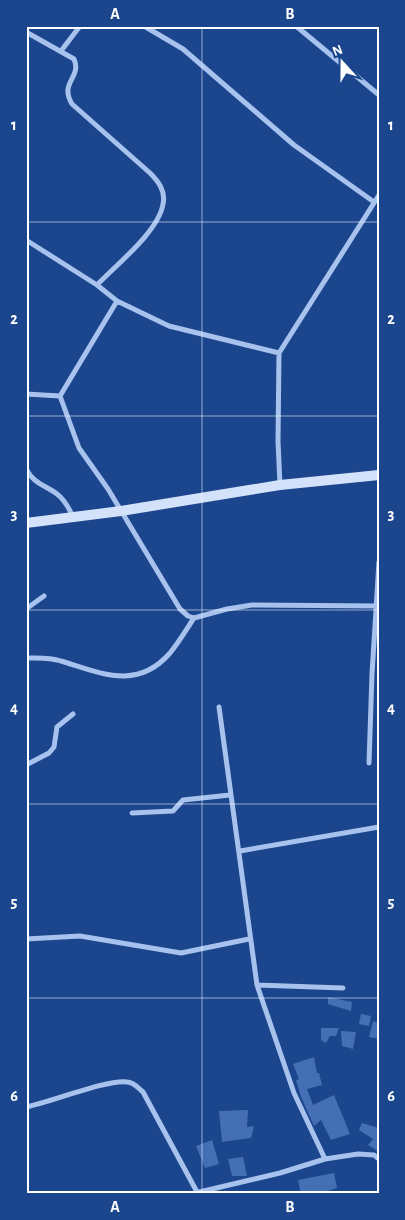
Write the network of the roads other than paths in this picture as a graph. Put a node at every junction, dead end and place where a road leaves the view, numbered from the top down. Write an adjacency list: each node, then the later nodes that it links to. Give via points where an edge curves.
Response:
1 (80, 26): 5 (street)
2 (144, 26): 8 (street, via 184,49 294,144)
3 (296, 26): 6 (street)
4 (26, 32): 5 (street)
5 (61, 51): 10 (street, via 74,59 77,66 66,87 72,104 150,172 159,182 163,194 164,204 158,219)
6 (379, 96)
7 (379, 195): 8 (street)
8 (374, 202): 12 (street)
9 (26, 240): 10 (street)
10 (97, 285): 11 (street)
11 (117, 301): 12 (street, via 169,326); 14 (street)
12 (279, 353): 17 (street)
13 (26, 394): 14 (street)
14 (60, 396): 18 (street, via 79,448)
15 (26, 469): 19 (street, via 40,486 66,502)
16 (379, 475): 17 (street)
17 (280, 485): 18 (street)
18 (121, 511): 19 (street); 25 (street, via 180,609)
19 (74, 517): 20 (street)
20 (26, 523)
21 (379, 562): 23 (street)
22 (44, 596): 24 (street)
23 (377, 606): 25 (street, via 252,605); 29 (street)
24 (26, 609)
25 (194, 618): 26 (street, via 169,654 135,677 97,672 50,658)
26 (26, 658)
27 (219, 707): 31 (street)
28 (73, 714): 30 (street, via 57,727 54,747 49,753)
29 (369, 763)
30 (26, 765)
31 (230, 795): 32 (street, via 183,800 173,811); 34 (street)
32 (132, 812)
33 (379, 827): 34 (street)
34 (240, 851): 36 (street)
35 (26, 939): 36 (street, via 80,936 181,953)
36 (249, 939): 37 (street)
37 (257, 985): 38 (street); 40 (street, via 294,1093)
38 (343, 988)
39 (26, 1107): 42 (street, via 110,1084 132,1083 143,1092)
40 (325, 1159): 41 (street, via 358,1154); 42 (street)
41 (379, 1159)
42 (197, 1192): 43 (street)
43 (191, 1194)

